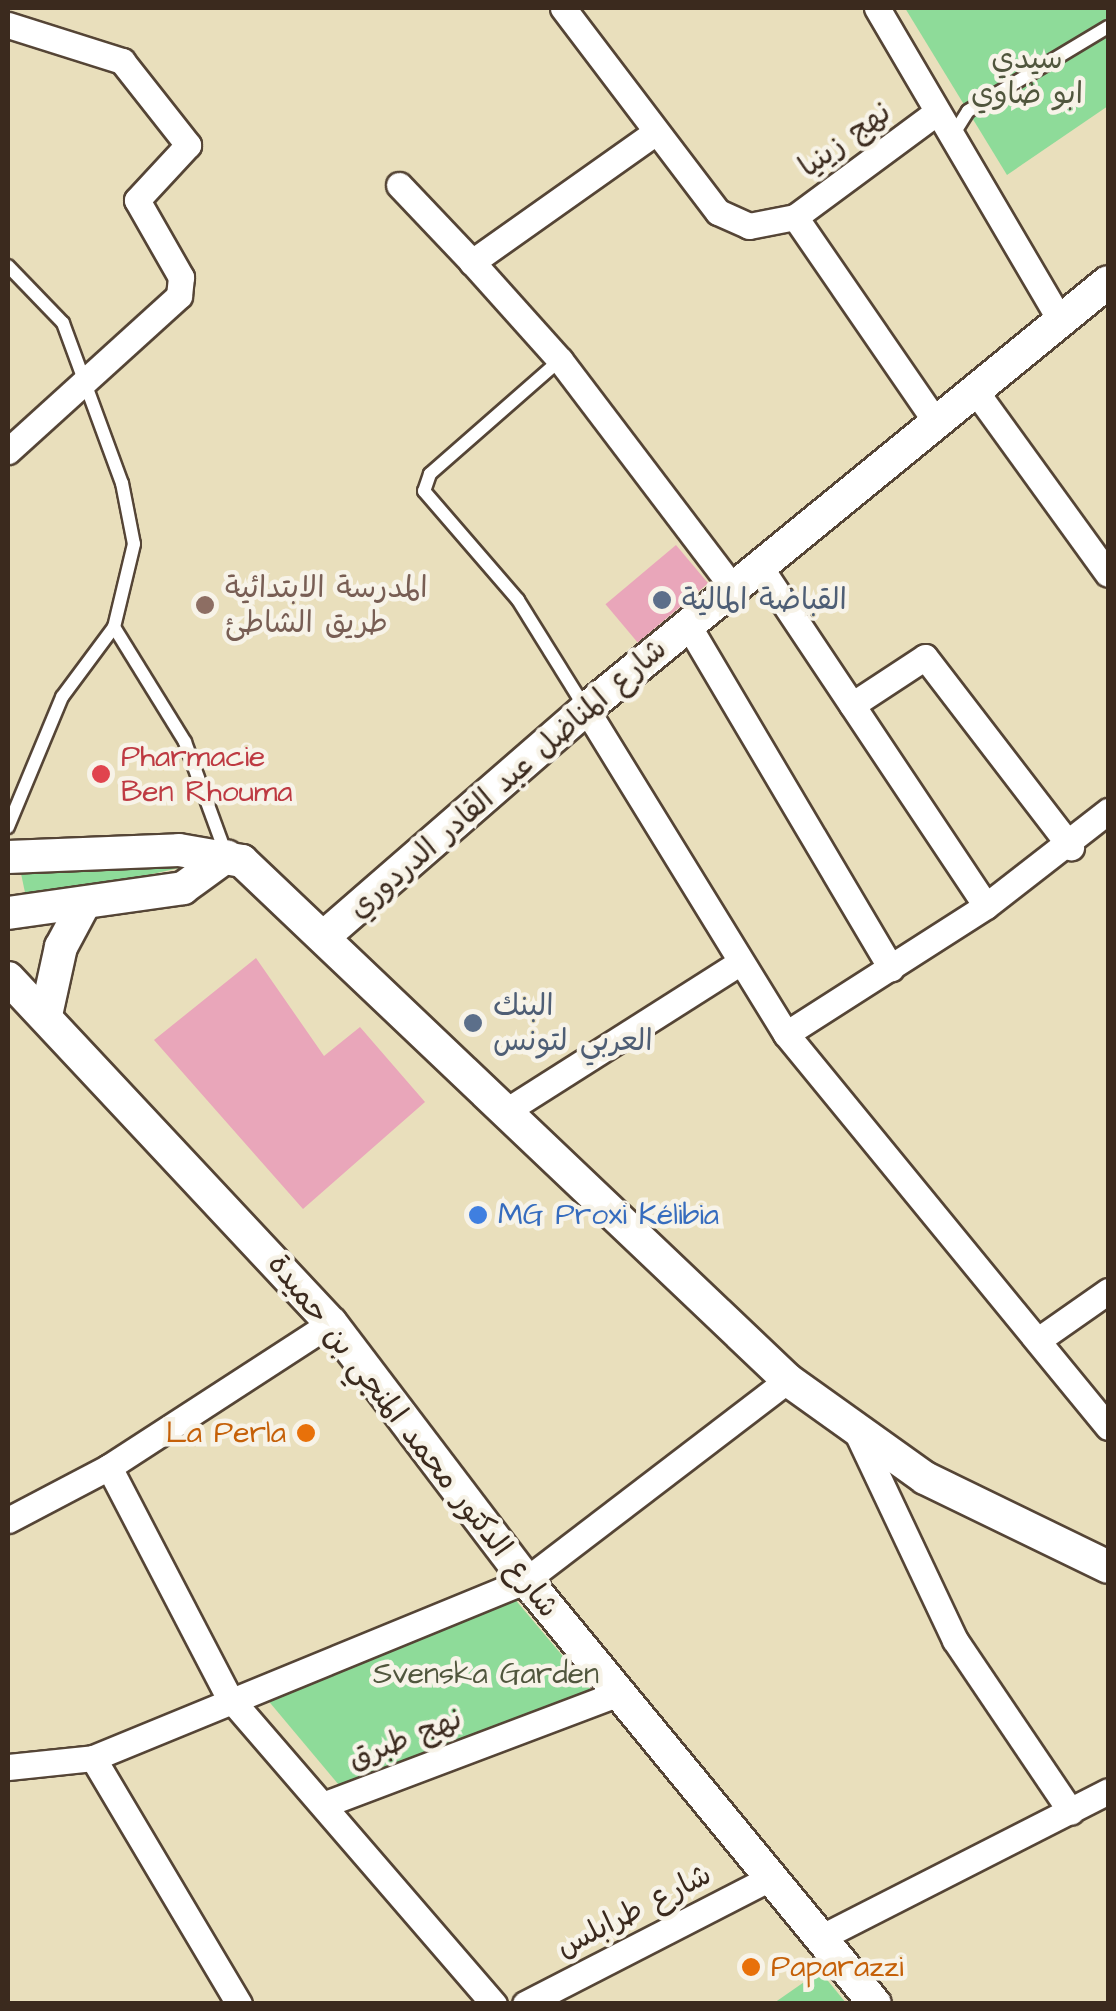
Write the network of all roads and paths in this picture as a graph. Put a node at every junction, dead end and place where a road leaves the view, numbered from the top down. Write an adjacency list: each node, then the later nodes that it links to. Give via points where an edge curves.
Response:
1 (563, 8): 6 (street)
2 (877, 8): 5 (street)
3 (8, 26): 15 (street, via 122,61 188,145 137,200 184,286)
4 (1108, 26): 7 (lane, via 968,111)
5 (934, 114): 7 (street); 9 (street, نهج زينيا)
6 (653, 134): 9 (street, via 728,221); 10 (street)
7 (951, 138): 13 (street)
8 (399, 184): 10 (street)
9 (795, 217): 17 (street)
10 (472, 262): 14 (street)
11 (8, 266): 15 (lane, via 63,324)
12 (1108, 282): 13 (street, شارع المناضل عبد القادر الدردوري)
13 (1060, 320): 16 (street, شارع المناضل عبد القادر الدردوري)
14 (560, 360): 21 (street); 25 (lane, via 424,484 530,616)
15 (82, 388): 18 (street); 23 (lane, via 122,483 134,544)
16 (974, 389): 17 (street, شارع المناضل عبد القادر الدردوري); 20 (street)
17 (935, 421): 19 (street, شارع المناضل عبد القادر الدردوري)
18 (8, 451)
19 (760, 567): 21 (street, شارع المناضل عبد القادر الدردوري); 24 (street)
20 (1108, 574)
21 (733, 588): 22 (street, شارع المناضل عبد القادر الدردوري)
22 (688, 626): 25 (street, شارع المناضل عبد القادر الدردوري); 36 (street)
23 (114, 627): 27 (lane, via 62,696); 29 (lane, via 185,742)
24 (852, 705): 28 (street, via 925,657); 32 (street)
25 (586, 708): 34 (street, شارع المناضل عبد القادر الدردوري); 35 (street)
26 (1108, 811): 28 (street)
27 (8, 827)
28 (1072, 847): 32 (street)
29 (227, 856): 30 (street); 31 (street, via 196,884); 34 (street)
30 (8, 857)
31 (82, 906): 33 (street); 38 (street, via 57,958)
32 (986, 906): 36 (street)
33 (8, 913)
34 (326, 934): 40 (street)
35 (736, 966): 39 (street); 40 (street)
36 (891, 968): 39 (street)
37 (8, 978): 38 (street, شارع الدكتور محمد المنجي بن حميدة)
38 (46, 1015): 42 (street, شارع الدكتور محمد المنجي بن حميدة)
39 (786, 1034): 43 (street)
40 (506, 1110): 44 (street, via 616,1225)
41 (1108, 1291): 43 (street)
42 (331, 1323): 47 (street); 50 (street, شارع الدكتور محمد المنجي بن حميدة)
43 (1041, 1338): 45 (street)
44 (788, 1380): 46 (street); 50 (street)
45 (1108, 1427)
46 (858, 1435): 49 (street, via 925,1478); 57 (street, via 954,1640)
47 (109, 1467): 48 (street); 52 (street)
48 (8, 1520)
49 (1108, 1567)
50 (526, 1580): 51 (street, شارع الدكتور محمد المنجي بن حميدة); 52 (street, via 387,1642)
51 (617, 1694): 56 (street, نهج طبرق); 58 (street, شارع الدكتور محمد المنجي بن حميدة)
52 (228, 1696): 53 (street); 56 (street)
53 (93, 1758): 54 (street); 60 (street)
54 (8, 1766)
55 (1108, 1790): 57 (street)
56 (328, 1803): 61 (street)
57 (1071, 1812): 59 (street)
58 (772, 1877): 59 (street, شارع الدكتور محمد المنجي بن حميدة); 62 (street, شارع طرابلس)
59 (820, 1938): 63 (street, شارع الدكتور محمد المنجي بن حميدة)
60 (239, 2004)
61 (494, 2004)
62 (526, 2004)
63 (875, 2004)

